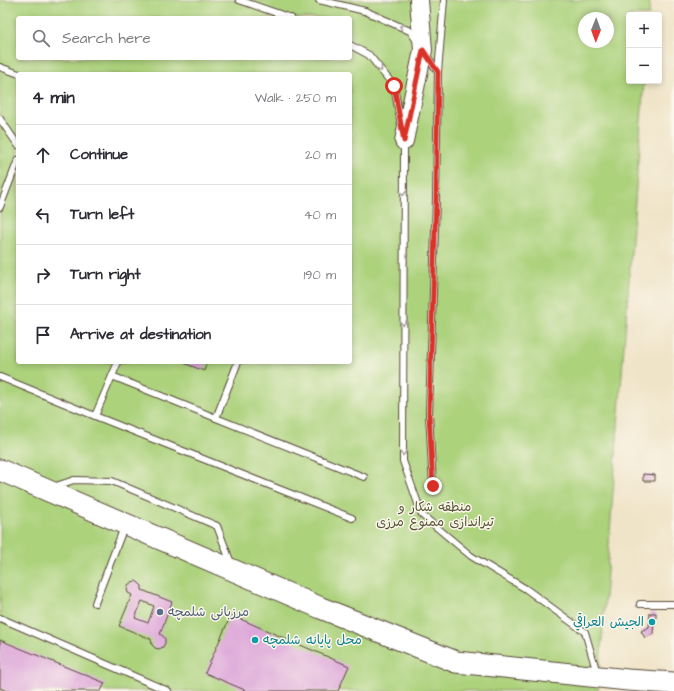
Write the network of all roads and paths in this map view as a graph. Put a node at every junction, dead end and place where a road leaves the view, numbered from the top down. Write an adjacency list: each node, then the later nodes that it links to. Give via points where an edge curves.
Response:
1 (239, 0): 5 (lane)
2 (319, 0): 7 (lane, one-way to 2, via 410,31 365,11)
3 (419, 0): 7 (main road)
4 (444, 0): 9 (lane)
5 (285, 16)
6 (352, 46): 12 (lane, one-way to 12, via 369,55 394,86)
7 (423, 50): 9 (lane); 12 (main road)
8 (0, 67): 10 (lane)
9 (438, 72): 24 (lane, via 429,414)
10 (16, 73)
11 (0, 119): 13 (lane)
12 (404, 141): 33 (lane, one-way to 33, via 403,461 422,514 471,556 526,589 585,632)
13 (16, 142)
14 (16, 165): 15 (lane)
15 (0, 206)
16 (117, 364): 18 (lane)
17 (237, 364): 21 (lane)
18 (112, 376): 20 (lane); 21 (lane)
19 (0, 377): 20 (lane)
20 (95, 416): 26 (lane)
21 (216, 418): 23 (lane)
22 (0, 470): 25 (highway)
23 (364, 477)
24 (433, 486)
25 (45, 490): 27 (highway); 28 (lane, via 74,480 112,481 217,526)
26 (352, 518)
27 (125, 524): 28 (highway); 29 (lane)
28 (234, 570): 33 (highway, via 320,608 456,662)
29 (95, 603)
30 (640, 604): 31 (lane)
31 (674, 604)
32 (0, 618): 35 (lane)
33 (598, 676): 34 (highway)
34 (674, 683)
35 (168, 691)

